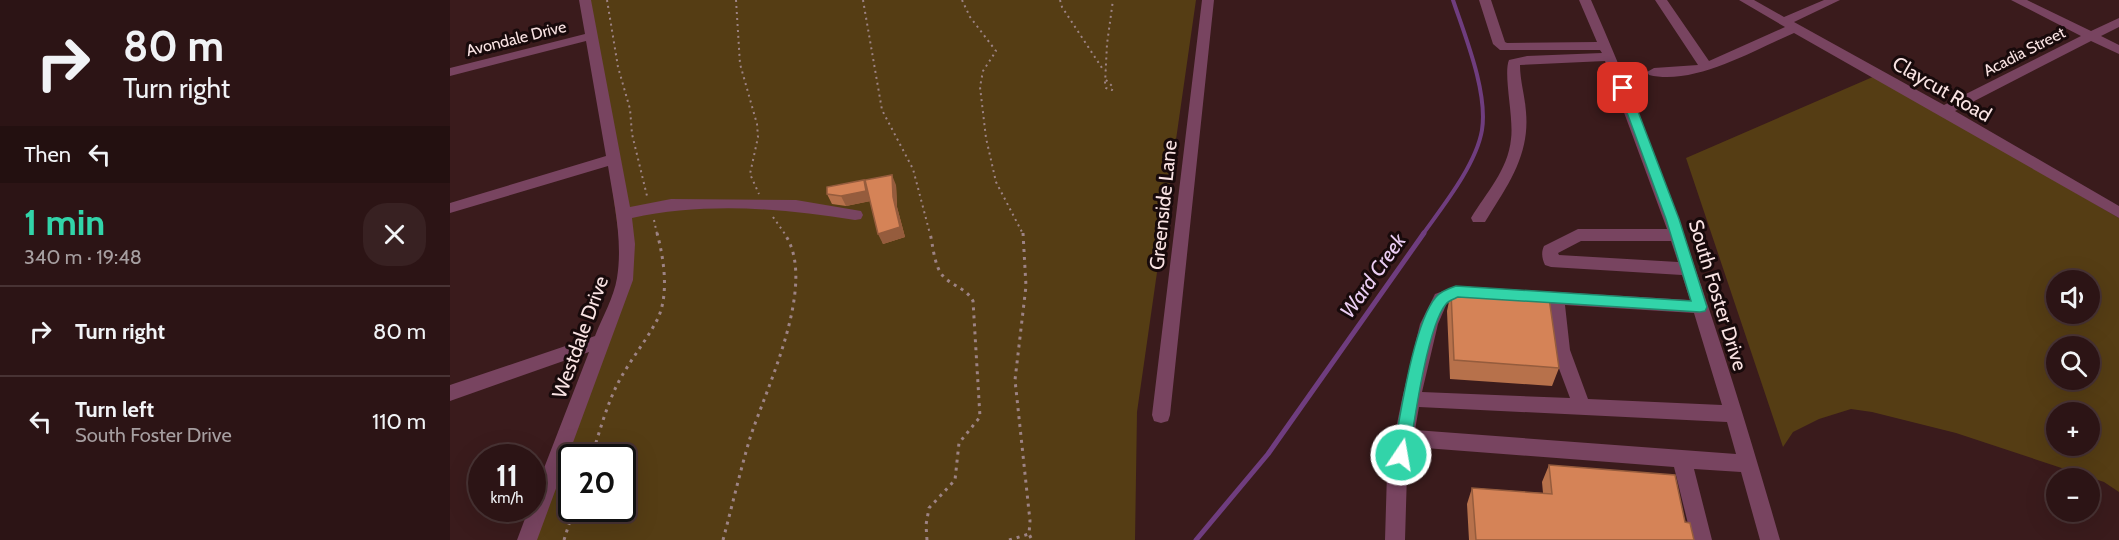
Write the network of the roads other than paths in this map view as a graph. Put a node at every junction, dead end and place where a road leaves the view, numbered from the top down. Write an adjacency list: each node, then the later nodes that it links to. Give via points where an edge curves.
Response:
1 (585, 0): 11 (street, Westdale Drive)
2 (1208, 0): 34 (street, Greenside Lane)
3 (1485, 0): 14 (street, via 1499,44 1505,47)
4 (1585, 0): 14 (street, South Foster Drive)
5 (1661, 0): 15 (street)
6 (1745, 0): 10 (street, Claycut Road)
7 (1834, 0): 10 (street)
8 (2017, 0): 12 (street)
9 (2119, 22): 12 (street, Acadia Street)
10 (1788, 25): 15 (street); 18 (street, Claycut Road)
11 (591, 36): 16 (street, Avondale Drive); 19 (street, Westdale Drive)
12 (2090, 36): 13 (street); 18 (street, Acadia Street)
13 (2119, 50)
14 (1609, 52): 24 (street, via 1514,63 1512,77 1519,109 1520,145 1514,162); 25 (street, South Foster Drive)
15 (1706, 67): 17 (street)
16 (450, 72)
17 (1654, 72)
18 (1944, 111): 21 (street, Claycut Road)
19 (613, 159): 20 (street); 22 (street, Westdale Drive)
20 (450, 208)
21 (2119, 213)
22 (624, 214): 23 (street, via 671,204 796,205); 29 (street, Westdale Drive, via 625,280)
23 (855, 215)
24 (1479, 218)
25 (1678, 235): 26 (street, South Foster Drive); 26 (street, via 1578,235 1550,250 1551,261)
26 (1689, 269): 28 (street, South Foster Drive)
27 (1556, 298): 28 (street); 31 (street, via 1456,292 1441,299 1429,324); 32 (street, via 1561,350)
28 (1700, 307): 33 (street, South Foster Drive)
29 (601, 341): 30 (street); 38 (street, Westdale Drive)
30 (450, 393)
31 (1411, 399): 32 (street); 35 (street)
32 (1582, 407): 33 (street)
33 (1734, 414): 37 (street, South Foster Drive)
34 (1161, 415)
35 (1405, 438): 36 (street); 39 (street, via 1397,472)
36 (1682, 459): 37 (street); 40 (street)
37 (1749, 464): 41 (street, South Foster Drive)
38 (527, 540)
39 (1395, 540)
40 (1702, 540)
41 (1770, 540)

